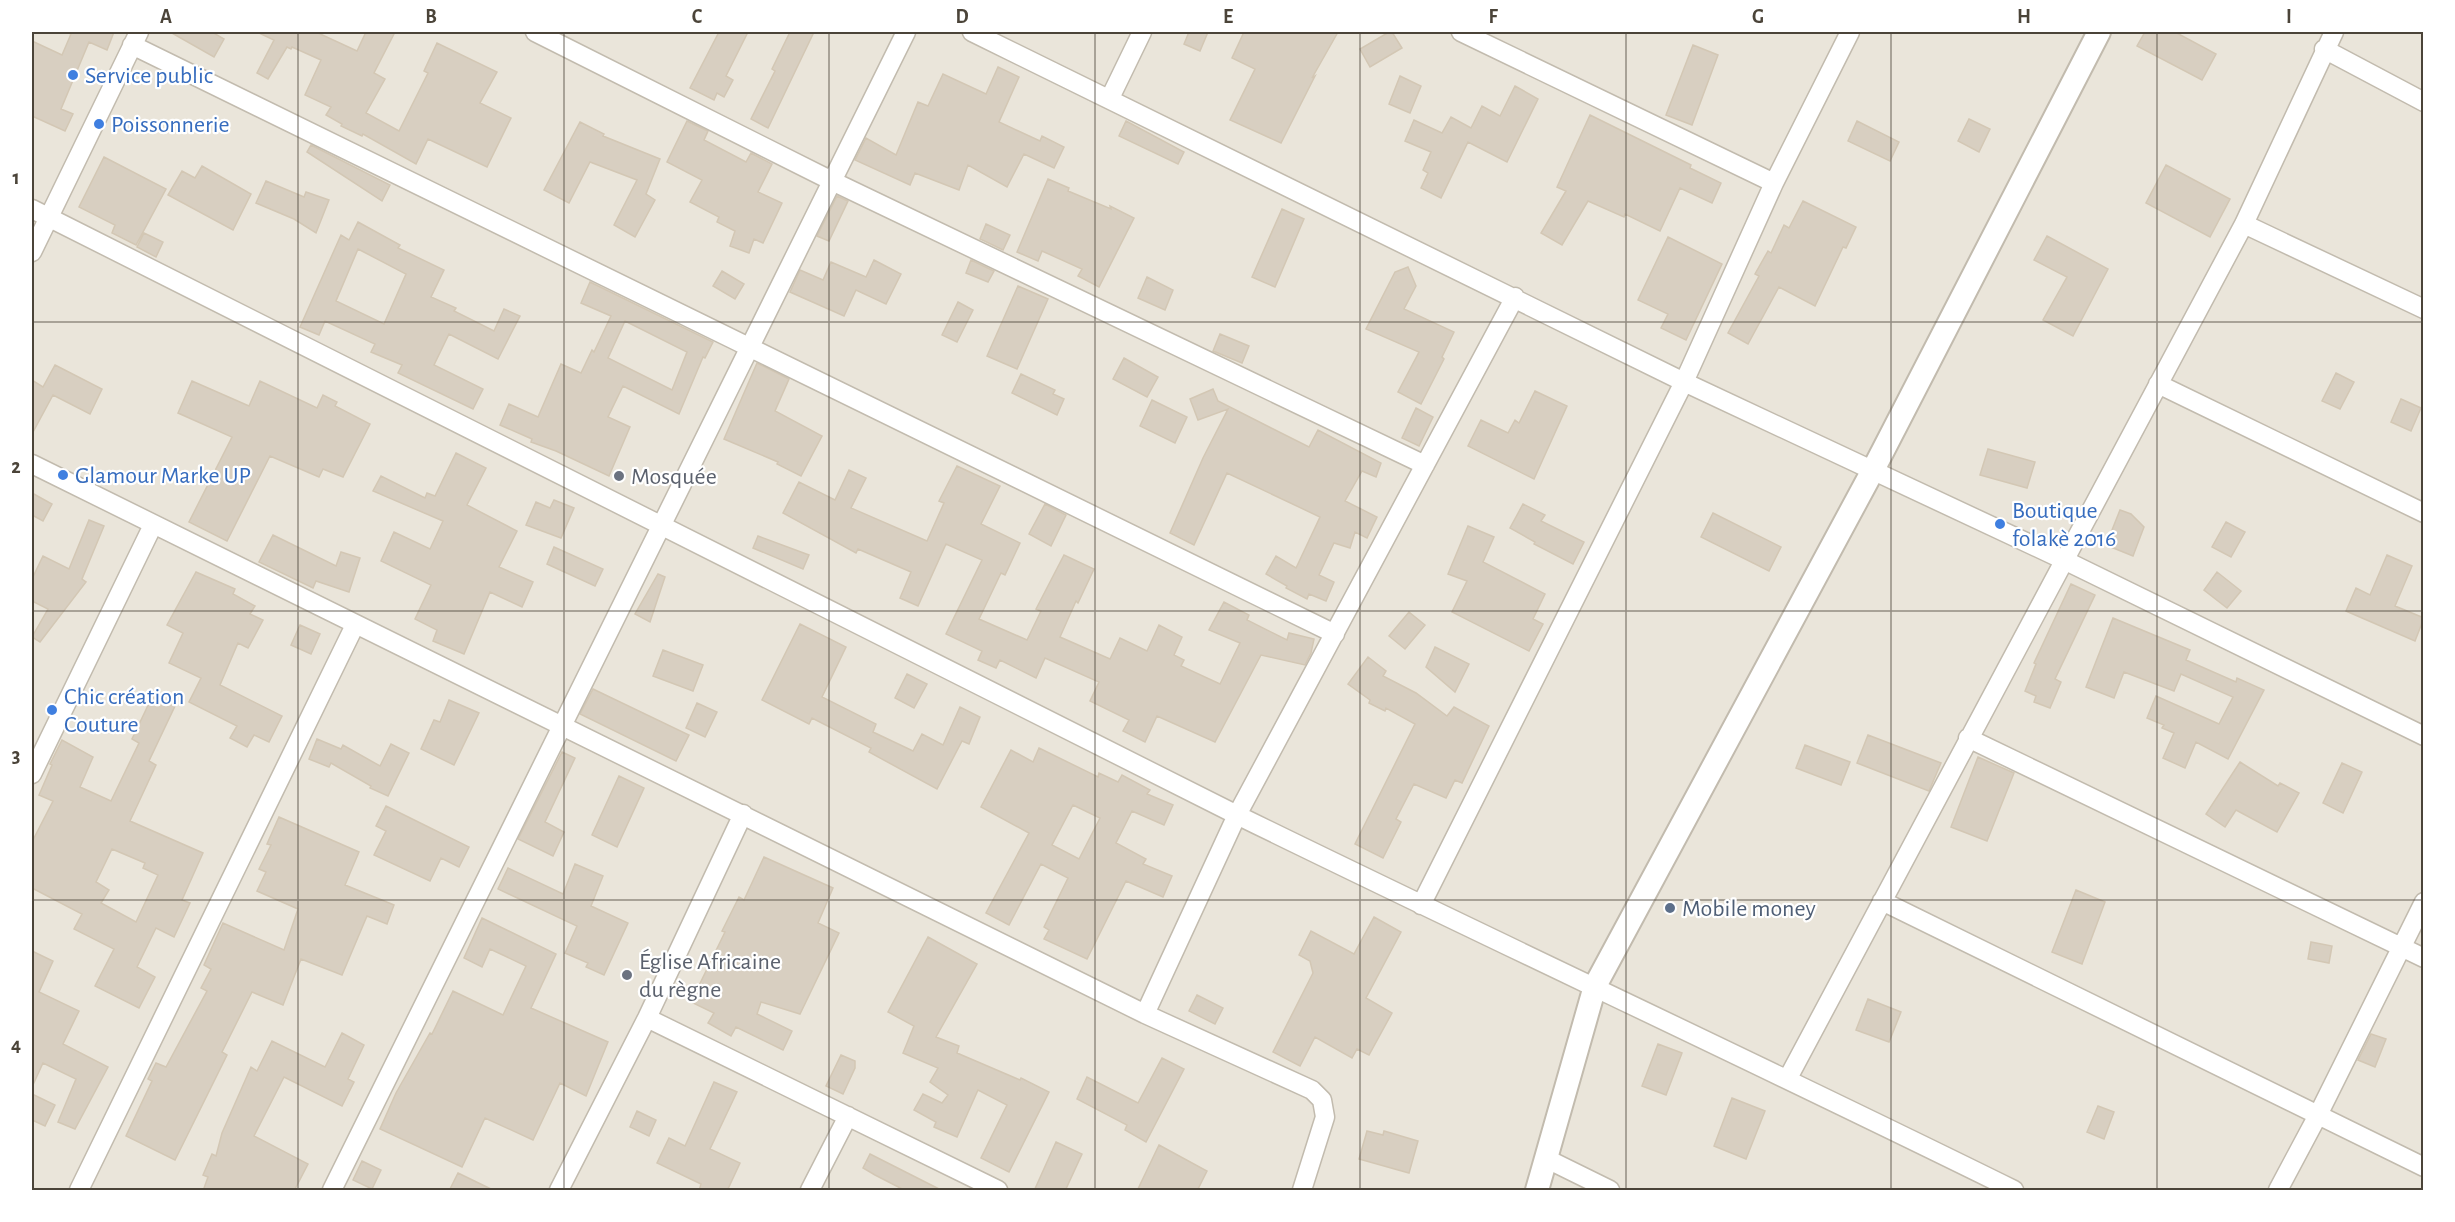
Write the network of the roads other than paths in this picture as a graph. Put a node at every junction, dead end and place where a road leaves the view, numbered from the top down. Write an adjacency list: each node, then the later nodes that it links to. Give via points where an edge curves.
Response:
1 (535, 32): 13 (street)
2 (906, 32): 13 (street)
3 (972, 32): 11 (street)
4 (1142, 32): 11 (street)
5 (1461, 32): 14 (street)
6 (1850, 32): 14 (street)
7 (2099, 32): 26 (street)
8 (2334, 32): 10 (street)
9 (135, 38): 16 (street); 21 (street)
10 (2324, 49): 12 (street); 17 (street)
11 (1110, 98): 19 (street)
12 (2424, 102)
13 (832, 181): 21 (street); 25 (street)
14 (1774, 183): 22 (street)
15 (32, 209): 16 (street)
16 (48, 218): 18 (street); 29 (street)
17 (2244, 224): 20 (street); 23 (street)
18 (32, 252)
19 (1515, 297): 22 (street); 25 (street)
20 (2424, 309)
21 (750, 346): 29 (street); 32 (street)
22 (1683, 382): 26 (street); 41 (street)
23 (2158, 384): 27 (street); 30 (street)
24 (32, 464): 28 (street)
25 (1425, 465): 32 (street)
26 (1872, 472): 30 (street); 44 (street)
27 (2424, 513)
28 (153, 525): 31 (street); 36 (street)
29 (661, 527): 33 (street); 38 (street)
30 (2064, 560): 34 (street); 35 (street)
31 (354, 625): 33 (street); 52 (street)
32 (1335, 634): 38 (street)
33 (562, 726): 37 (street); 53 (street)
34 (2424, 736)
35 (1968, 738): 39 (street); 42 (street)
36 (32, 774)
37 (744, 814): 45 (street); 46 (street)
38 (1237, 815): 41 (street); 45 (street)
39 (1882, 901): 47 (street); 48 (street)
40 (2424, 902): 42 (street)
41 (1421, 905): 44 (street)
42 (2400, 946): 43 (street); 48 (street)
43 (2424, 958)
44 (1595, 986): 47 (street); 50 (street)
45 (1145, 1014): 57 (street, via 1312,1090 1322,1100 1325,1117)
46 (647, 1018): 49 (street); 54 (street)
47 (1788, 1078): 60 (street)
48 (2318, 1115): 51 (street); 61 (street)
49 (848, 1116): 55 (street); 56 (street)
50 (1545, 1158): 58 (street); 59 (street)
51 (2424, 1167)
52 (79, 1191)
53 (332, 1191)
54 (559, 1191)
55 (810, 1191)
56 (998, 1191)
57 (1302, 1191)
58 (1537, 1191)
59 (1610, 1191)
60 (2014, 1191)
61 (2277, 1191)

